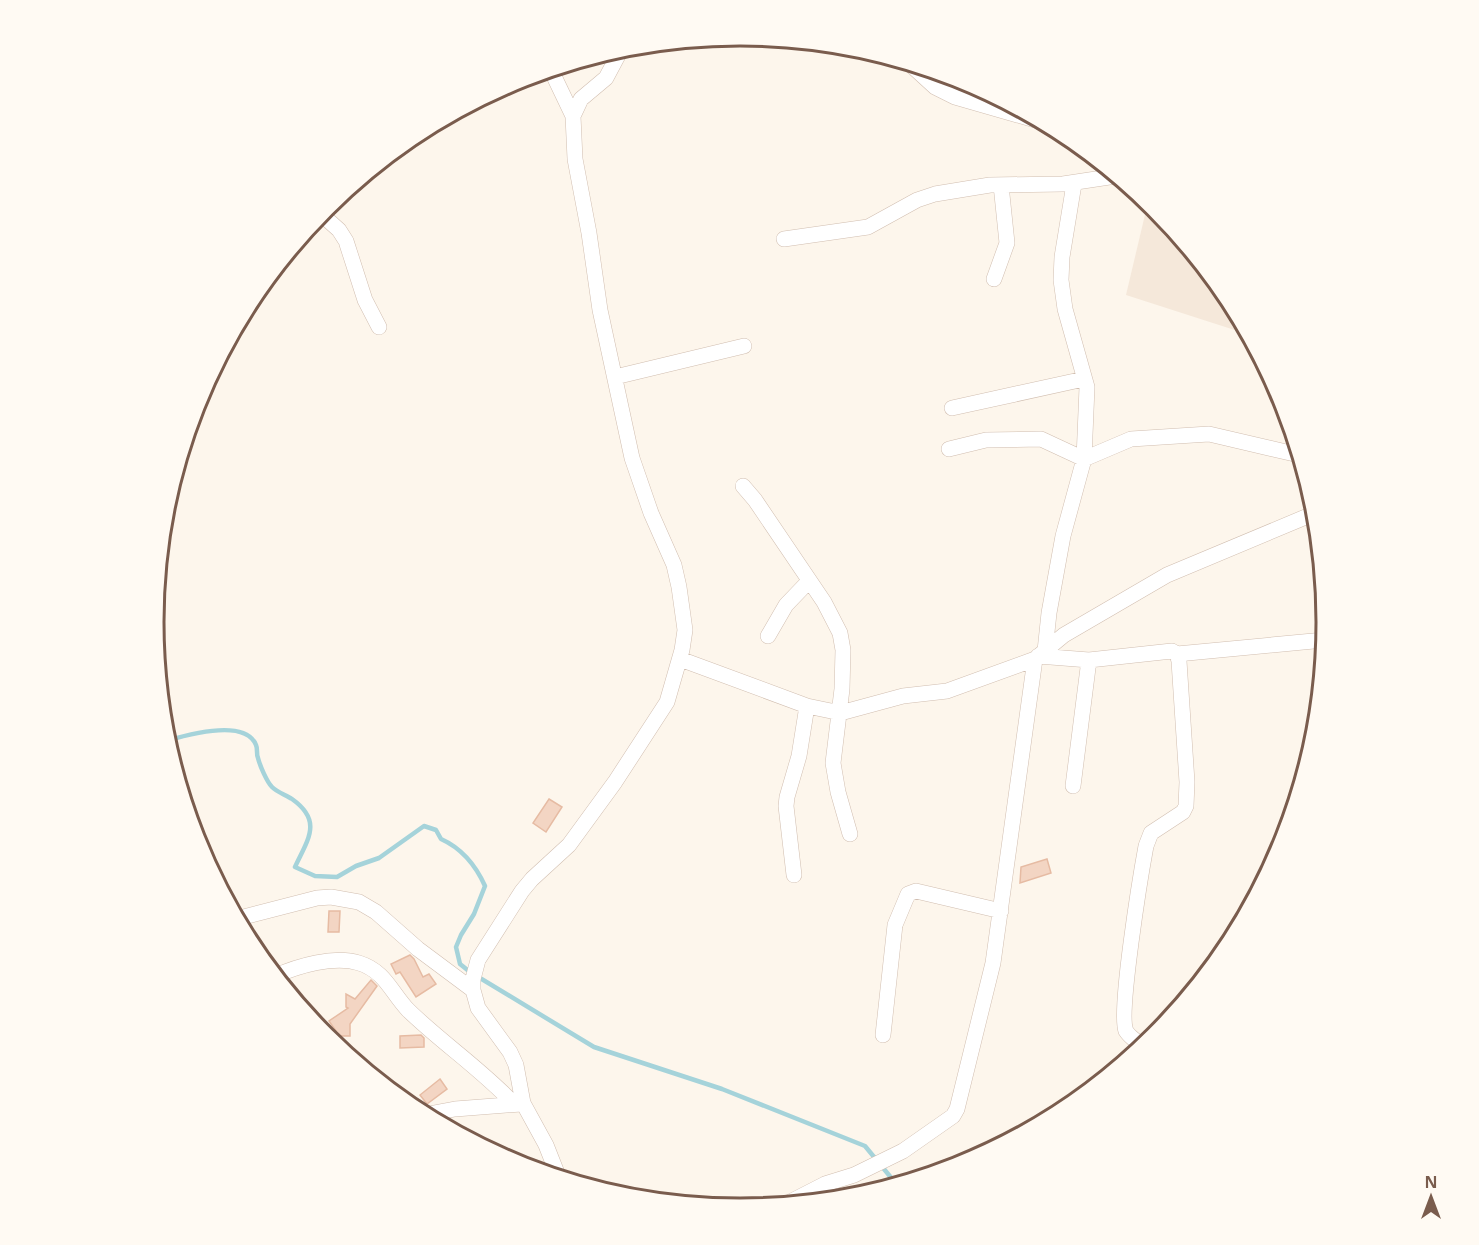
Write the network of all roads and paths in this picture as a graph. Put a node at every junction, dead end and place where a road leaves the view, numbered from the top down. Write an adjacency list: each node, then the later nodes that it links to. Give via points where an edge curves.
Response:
1 (615, 61): 5 (street, via 606,78 582,99)
2 (555, 77): 5 (street)
3 (924, 77): 4 (street, via 955,97)
4 (1003, 111)
5 (573, 116): 14 (street, via 575,159)
6 (1105, 178): 7 (street)
7 (1074, 183): 8 (street); 15 (street, via 1061,280)
8 (1001, 185): 10 (street, via 934,194 868,227); 11 (street, via 1006,243)
9 (328, 220): 12 (street, via 346,241 365,300)
10 (784, 239)
11 (994, 279)
12 (379, 327)
13 (744, 346): 14 (street)
14 (615, 377): 27 (street, via 632,458 674,565 685,630)
15 (1084, 379): 16 (street); 19 (street)
16 (952, 408)
17 (949, 449): 19 (street, via 986,440 1041,440)
18 (1290, 453): 19 (street, via 1209,434 1131,440)
19 (1084, 459): 26 (street, via 1063,536)
20 (743, 486): 22 (street)
21 (1305, 517): 26 (street, via 1167,574 1064,635)
22 (809, 581): 23 (street, via 786,605); 30 (street, via 840,633 843,650)
23 (768, 636)
24 (1315, 641): 25 (street)
25 (1177, 654): 28 (street, via 1172,651); 39 (street, via 1186,806 1151,833 1146,846 1124,1020 1126,1031)
26 (1039, 656): 28 (street); 30 (street, via 947,691 903,696); 34 (street)
27 (680, 658): 29 (street); 37 (street, via 667,702 569,845 522,891 478,960)
28 (1089, 660): 31 (street)
29 (807, 706): 30 (street); 33 (street, via 787,797)
30 (838, 712): 32 (street, via 834,763)
31 (1073, 786)
32 (850, 834)
33 (794, 875)
34 (1001, 911): 38 (street, via 916,891 908,894 895,925); 43 (street, via 993,963 953,1116 903,1151)
35 (245, 917): 37 (street, via 317,898 359,902)
36 (283, 972): 40 (street, via 312,963 341,961 369,967 386,980 406,1008)
37 (473, 990): 40 (street, via 478,1008 516,1065)
38 (882, 1035)
39 (1136, 1040)
40 (518, 1104): 41 (street); 42 (street, via 546,1145)
41 (436, 1112)
42 (555, 1168)
43 (804, 1195)

